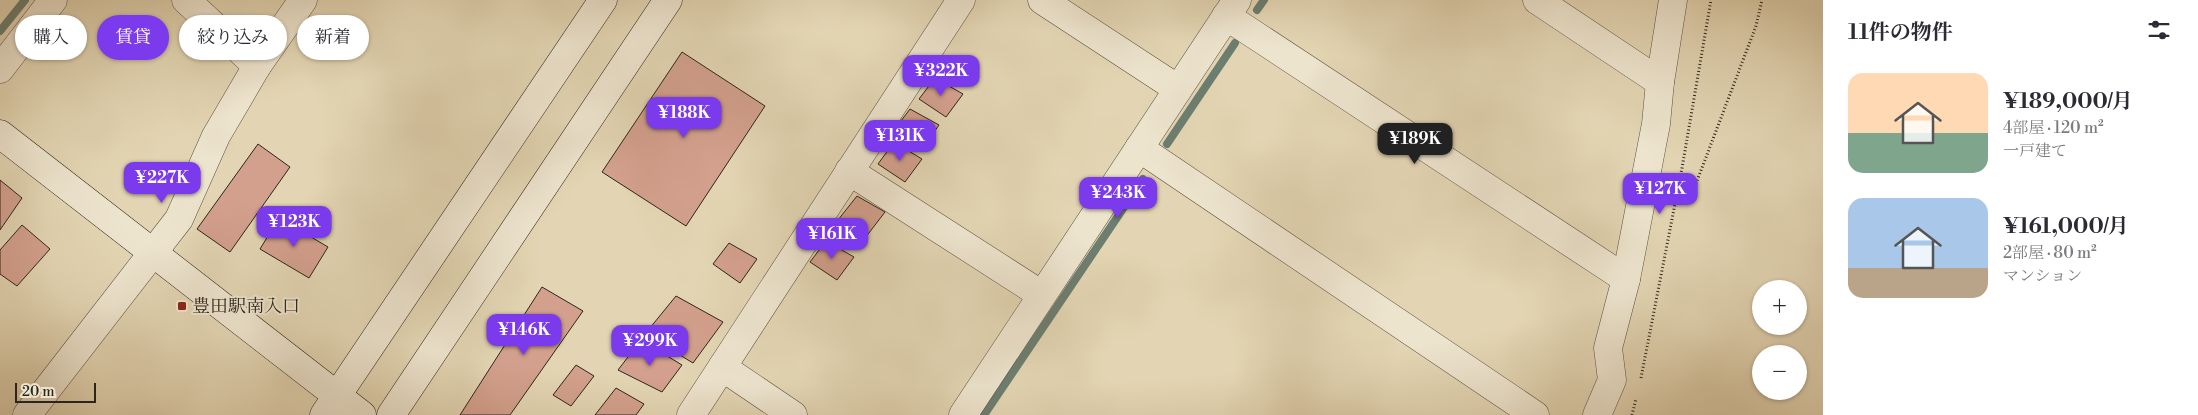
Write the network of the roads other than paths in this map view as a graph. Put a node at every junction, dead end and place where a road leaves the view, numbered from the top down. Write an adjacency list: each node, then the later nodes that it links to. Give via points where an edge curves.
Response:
1 (53, 0): 12 (street)
2 (186, 0): 11 (street)
3 (302, 0): 11 (street)
4 (604, 0): 22 (street)
5 (668, 0): 25 (street)
6 (961, 0): 17 (street)
7 (1042, 0): 14 (street)
8 (1537, 0): 13 (street)
9 (1673, 0): 13 (street)
10 (1232, 8): 14 (street); 19 (street)
11 (256, 66): 18 (street, via 216,136 179,219)
12 (0, 69)
13 (1660, 82): 19 (street, via 1656,124)
14 (1178, 89): 16 (street)
15 (0, 134): 18 (street)
16 (1139, 148): 20 (street); 29 (street)
17 (849, 171): 20 (street); 21 (street)
18 (154, 255): 22 (street); 23 (street)
19 (1626, 279): 30 (street, via 1608,348 1612,380)
20 (1042, 295): 28 (street)
21 (722, 367): 26 (street); 27 (street)
22 (330, 406): 24 (street)
23 (27, 415)
24 (362, 415)
25 (391, 415)
26 (690, 415)
27 (793, 415)
28 (963, 415)
29 (1535, 415)
30 (1597, 415)

